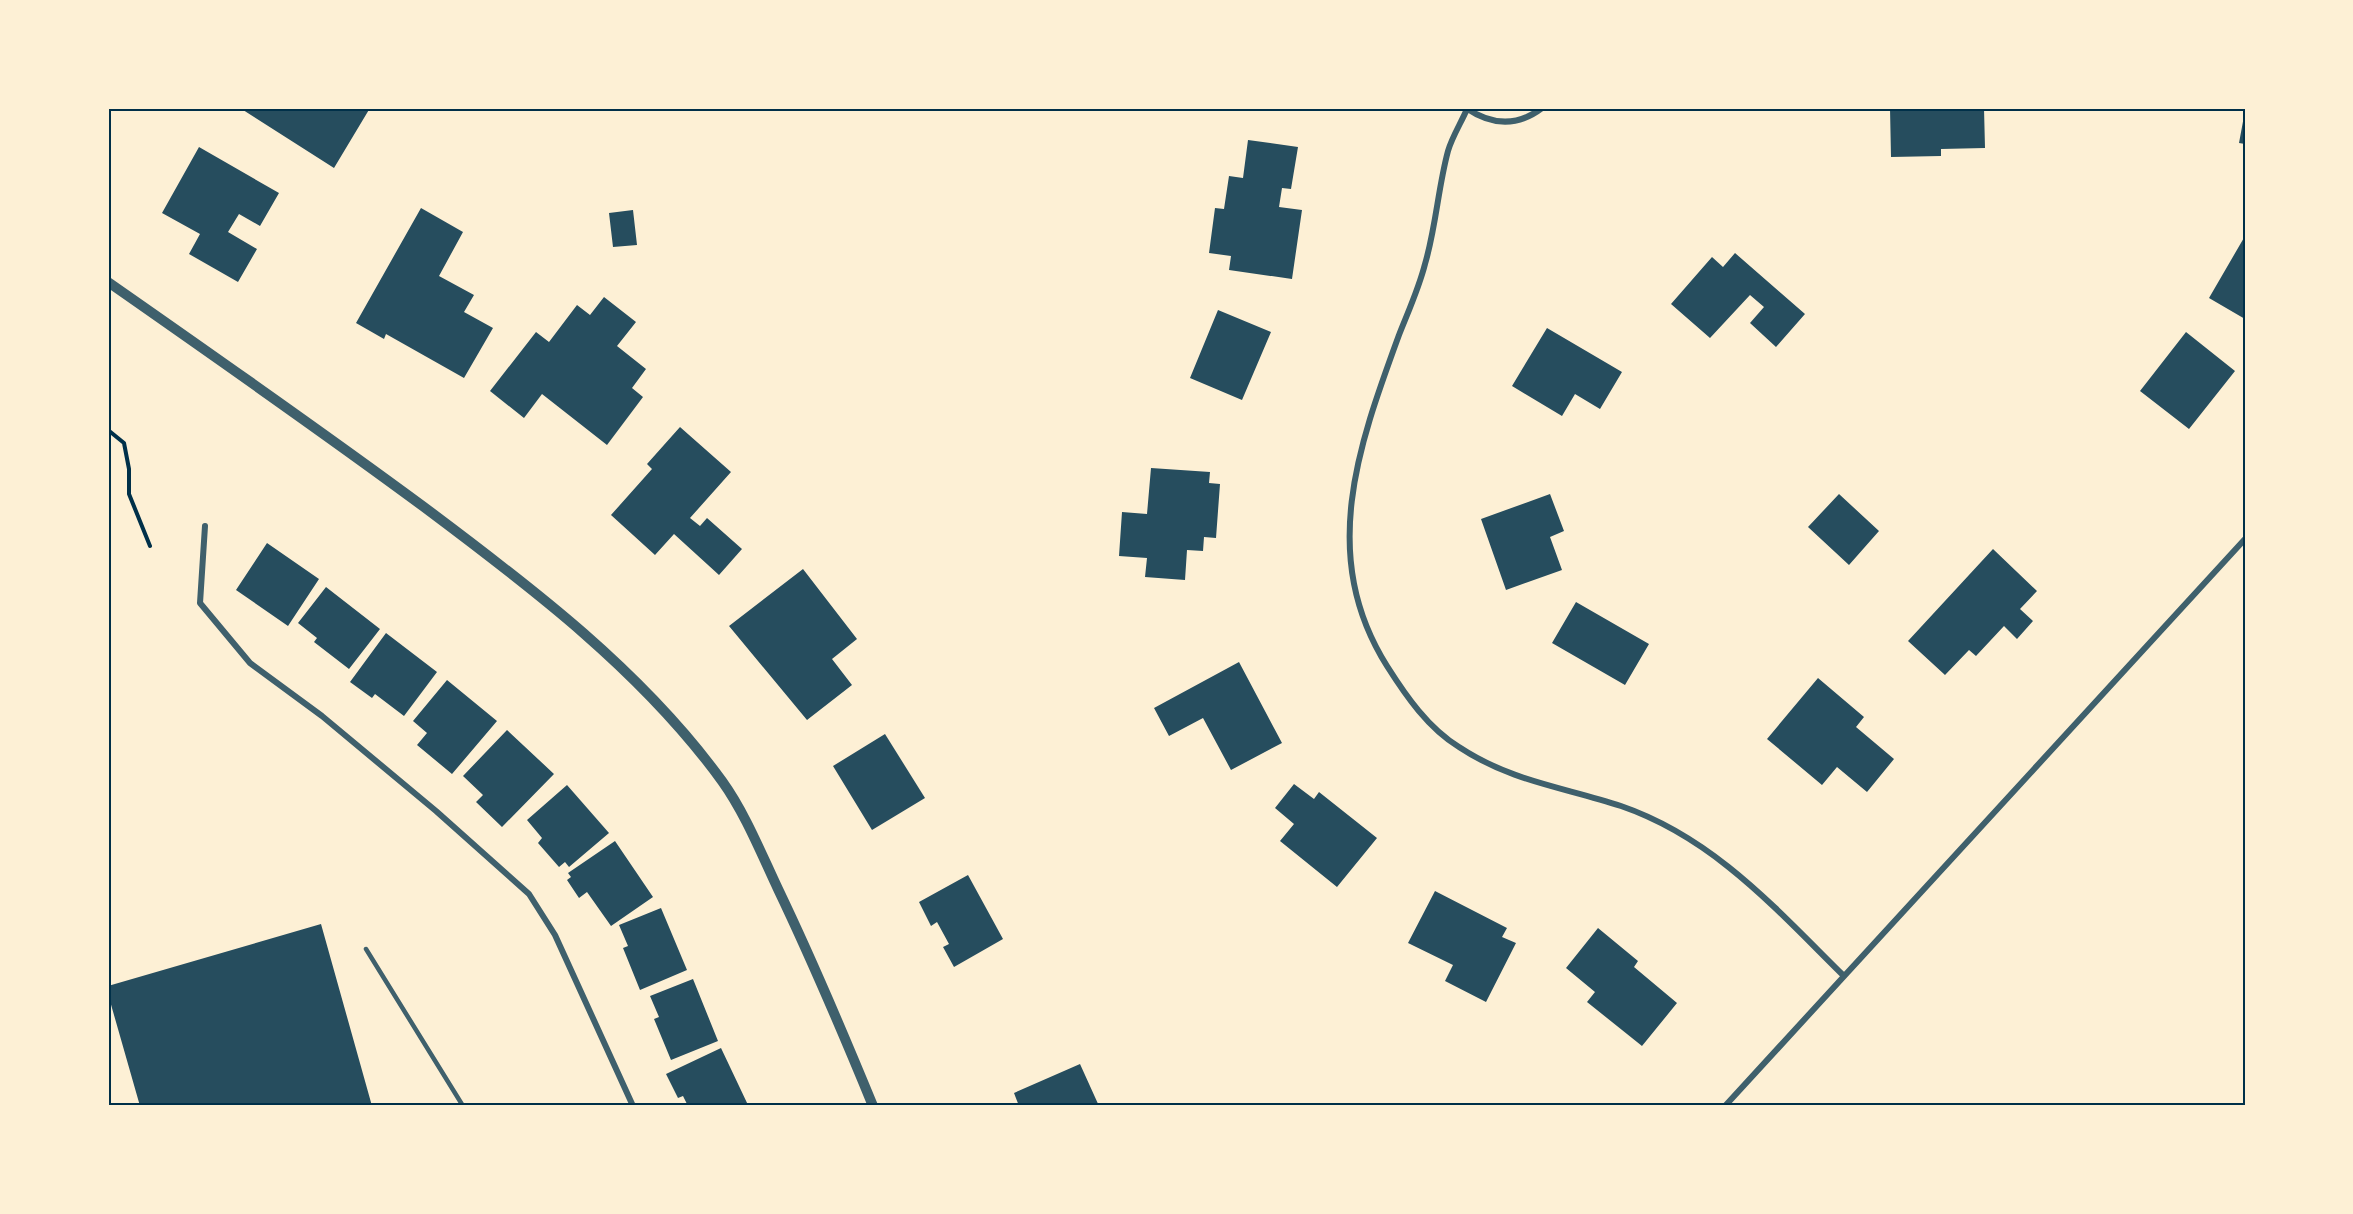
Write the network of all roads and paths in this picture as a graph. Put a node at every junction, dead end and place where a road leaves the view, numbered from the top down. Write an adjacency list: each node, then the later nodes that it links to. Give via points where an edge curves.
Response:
1 (1466, 108): 2 (street, via 1483,118 1506,123 1530,117); 9 (street, via 1449,148 1425,265 1383,379 1352,488 1349,565 1357,605 1370,639 1408,700 1457,747 1517,778 1622,807 1692,839 1750,883)
2 (1542, 108)
3 (108, 282): 12 (street, via 489,555 664,708 723,783 750,831 827,993)
4 (108, 430): 7 (path, via 124,443 129,494)
5 (205, 526): 11 (street, via 200,603 250,663 331,723 529,894 555,935)
6 (2245, 539): 9 (street)
7 (150, 546)
8 (366, 949): 10 (lane)
9 (1844, 976): 13 (street)
10 (463, 1106)
11 (633, 1106)
12 (873, 1106)
13 (1725, 1106)

